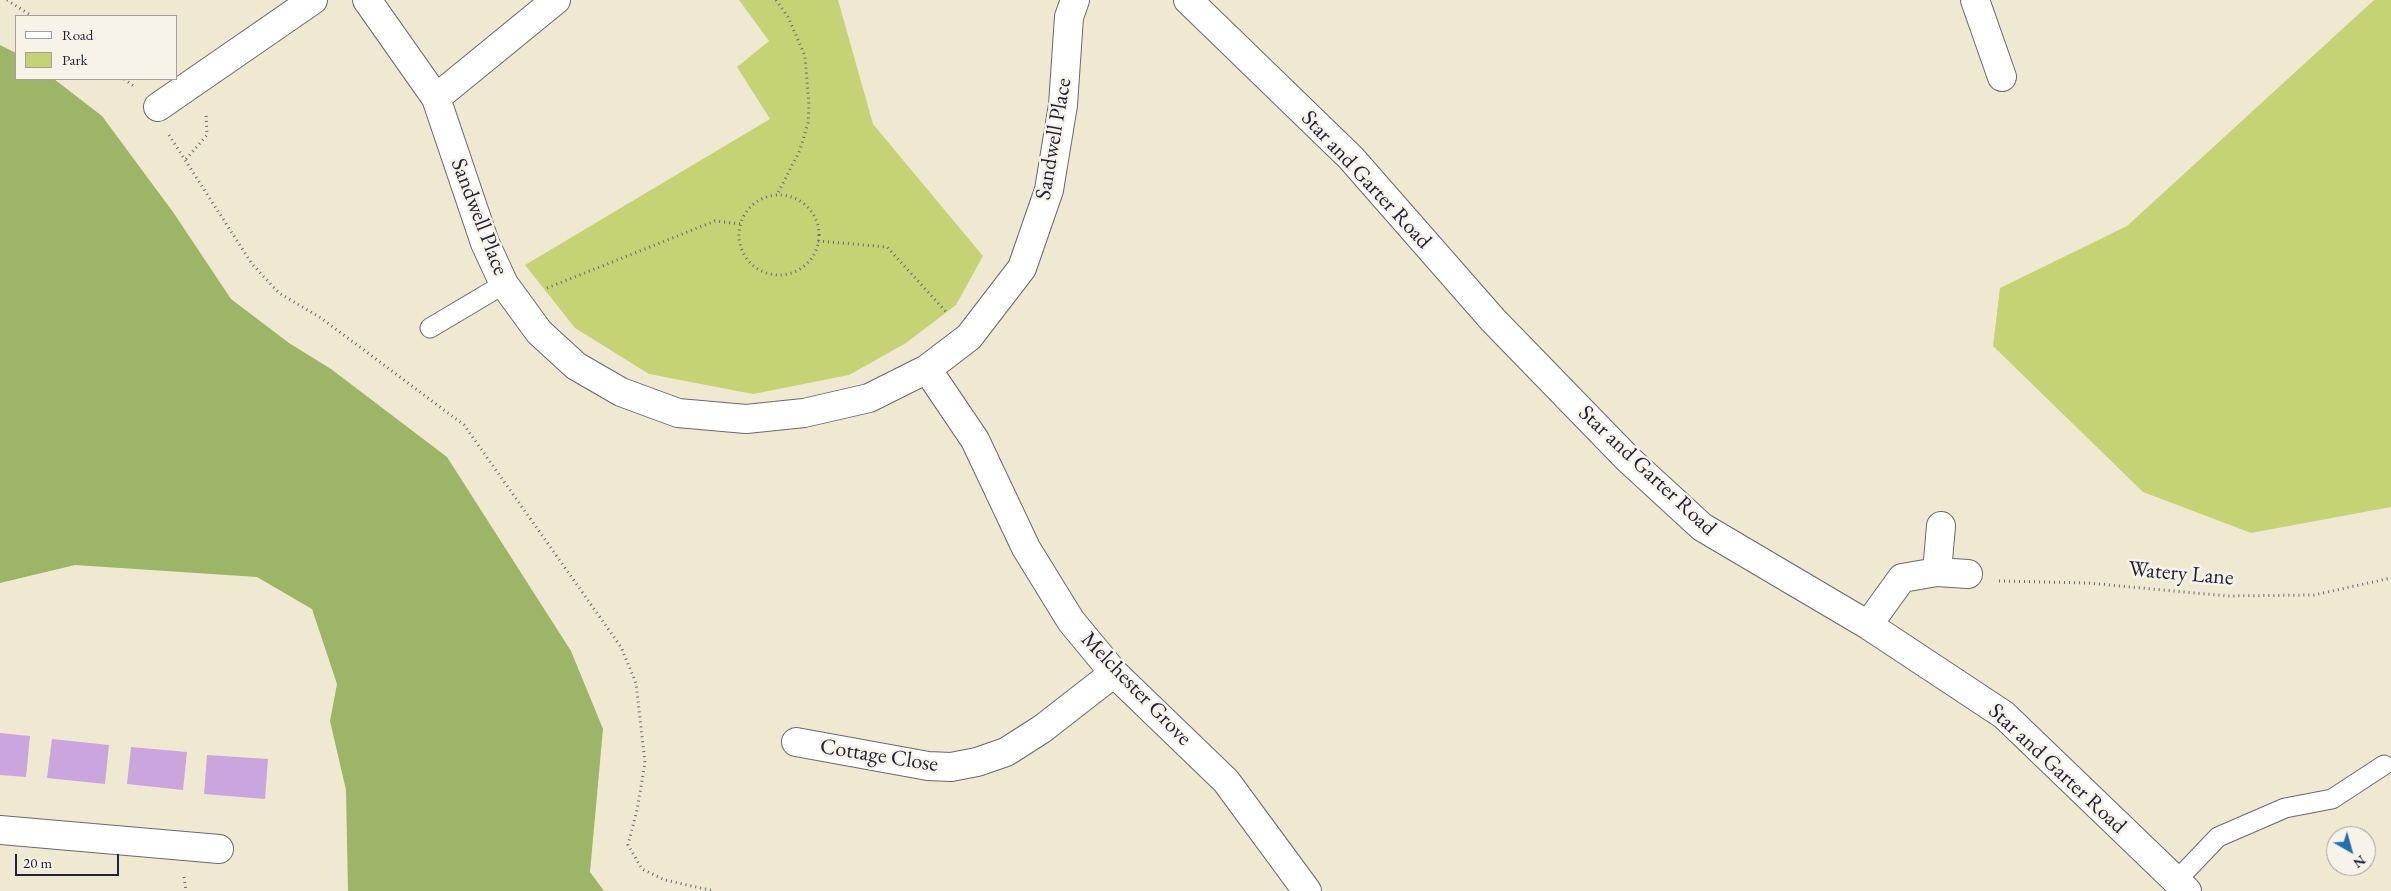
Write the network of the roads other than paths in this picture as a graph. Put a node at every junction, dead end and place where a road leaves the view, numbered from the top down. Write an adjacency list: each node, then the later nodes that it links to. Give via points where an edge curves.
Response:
1 (313, 0): 9 (street, via 198,79)
2 (367, 0): 8 (street, Sandwell Place)
3 (556, 0): 8 (street)
4 (1075, 0): 12 (street, Sandwell Place, via 1069,17 1063,105 1048,190 1022,268 970,337)
5 (1188, 0): 16 (street, Star and Garter Road, via 1351,158 1493,320 1628,459 1702,527)
6 (1975, 0): 7 (street)
7 (2002, 77)
8 (436, 98): 10 (street, Sandwell Place, via 484,243)
9 (149, 100)
10 (510, 292): 11 (lane); 12 (street, Sandwell Place, via 539,332 576,366 621,392 678,413 746,419 804,414 869,398)
11 (430, 328)
12 (927, 368): 17 (street, Melchester Grove, via 975,440 1026,548 1071,621)
13 (1941, 526): 14 (street)
14 (1938, 572): 15 (street); 16 (street, via 1902,578)
15 (1968, 574)
16 (1868, 625): 22 (street, Star and Garter Road, via 2004,715)
17 (1114, 674): 18 (street, Cottage Close, via 1042,729 1006,752 977,762 951,767 928,766); 23 (street, Melchester Grove, via 1226,781)
18 (796, 742)
19 (2384, 765): 22 (lane, via 2332,799 2285,808 2218,837)
20 (0, 830): 21 (street)
21 (220, 849)
22 (2182, 886)
23 (1307, 891)

